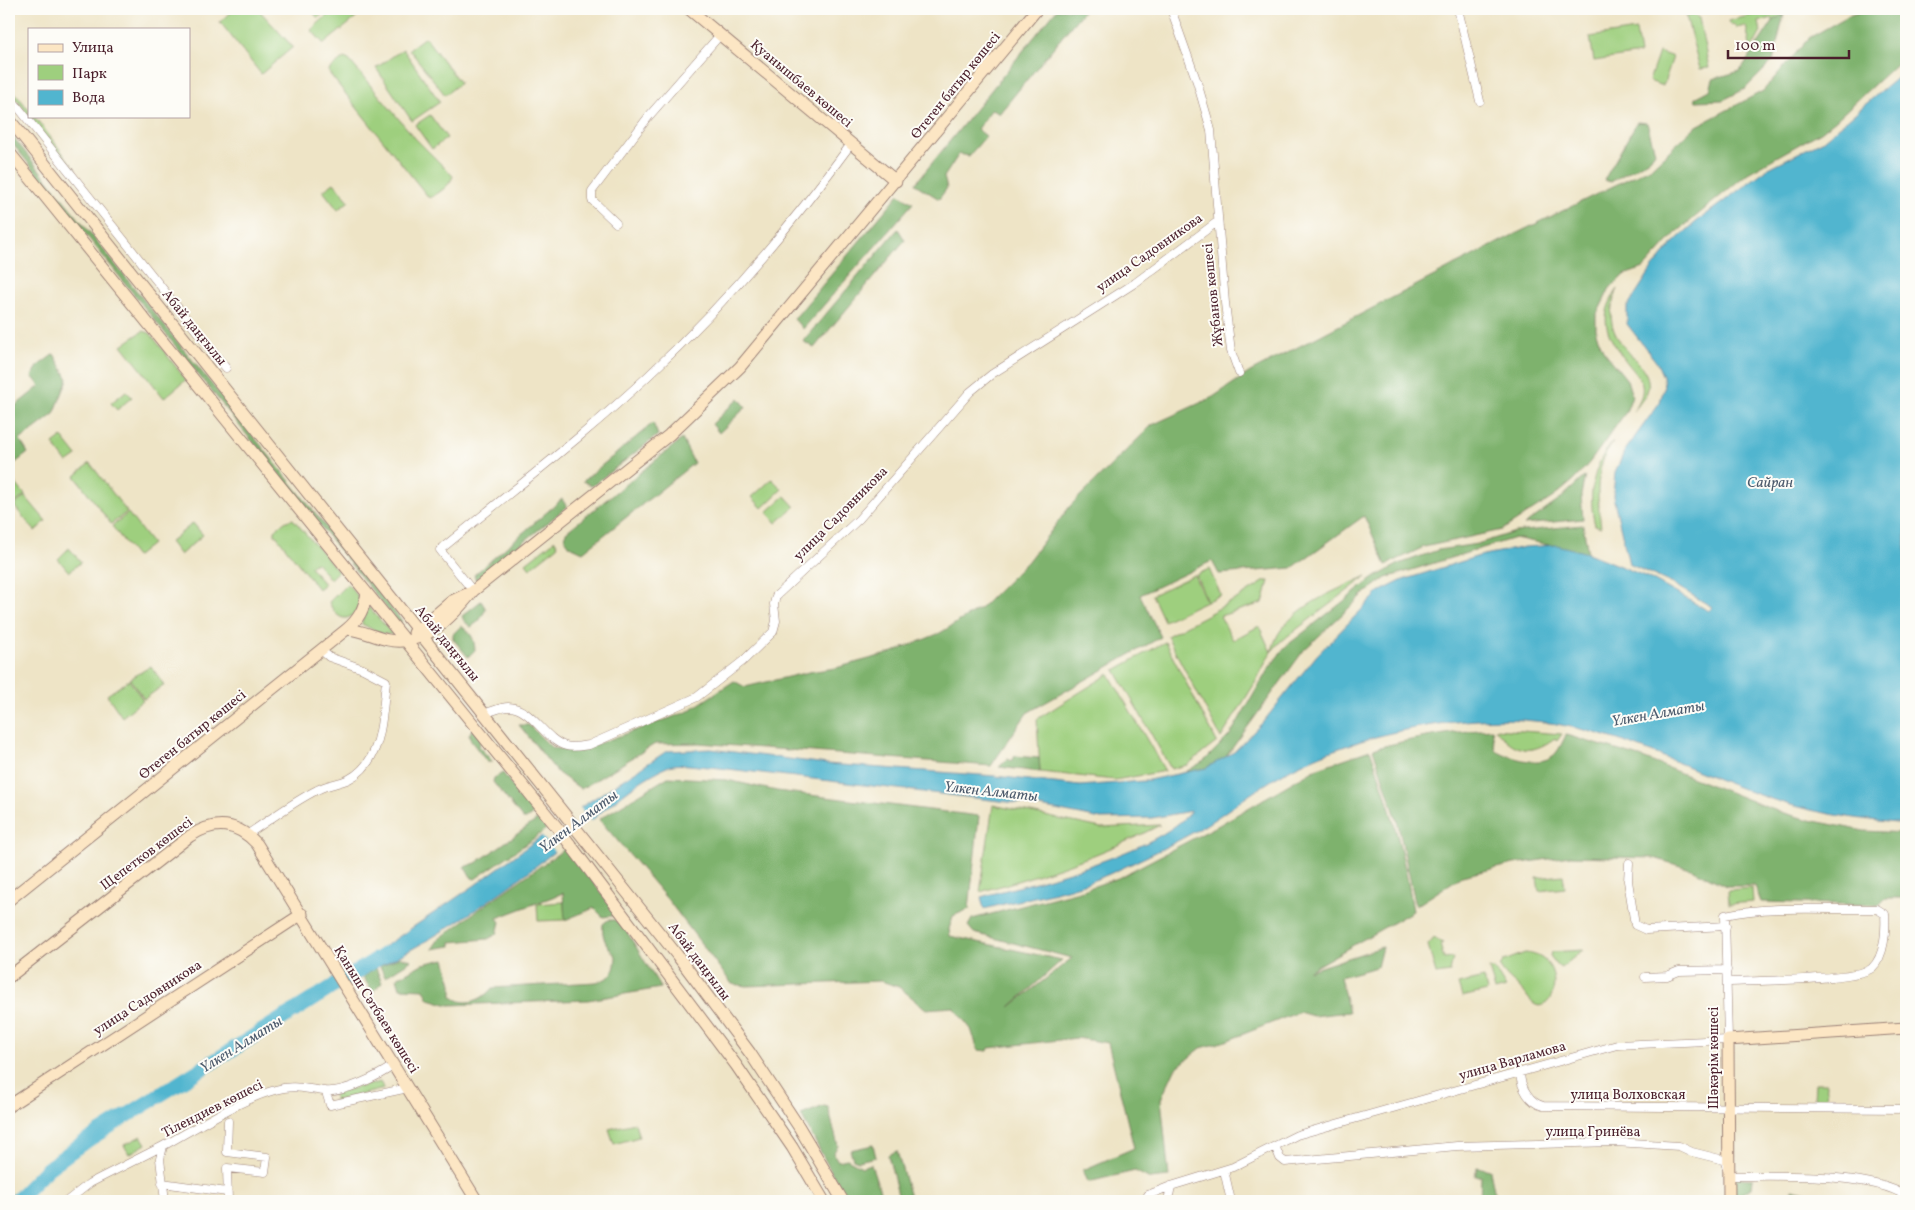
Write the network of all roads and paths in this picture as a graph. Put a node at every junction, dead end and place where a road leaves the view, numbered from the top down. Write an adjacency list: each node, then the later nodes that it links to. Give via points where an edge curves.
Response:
1 (689, 9): 5 (main road, Қуанышбаев көшесі)
2 (1037, 9): 11 (main road, Өтеген батыр көшесі)
3 (1171, 9): 12 (street, Жұбанов көшесі, via 1211,130)
4 (1458, 9): 7 (street)
5 (720, 34): 9 (main road, Қуанышбаев көшесі); 13 (street, via 649,116 592,191 592,200)
6 (9, 96): 14 (street)
7 (1480, 101)
8 (9, 118): 19 (main road, Абай даңғылы, via 358,558)
9 (851, 144): 11 (main road, Қуанышбаев көшесі); 16 (street, via 721,304 650,374 440,550)
10 (9, 152): 17 (main road)
11 (896, 181): 16 (main road, Өтеген батыр көшесі, via 740,367 669,435)
12 (1218, 222): 15 (street, Жұбанов көшесі, via 1231,351); 22 (street, улица Садовникова, via 1135,283 1007,364 970,392 860,518 776,596 776,621 772,632 743,661 697,697 589,745 574,747 557,742 514,707)
13 (616, 223)
14 (226, 368)
15 (1239, 373)
16 (473, 591): 19 (main road, via 452,601)
17 (367, 593): 18 (main road, Өтеген батыр көшесі, via 362,613); 20 (main road)
18 (347, 629): 20 (main road, via 389,640); 21 (main road, Өтеген батыр көшесі)
19 (422, 633): 20 (main road); 22 (main road, Абай даңғылы)
20 (405, 640): 57 (main road, via 576,852 736,1065)
21 (321, 650): 23 (street, via 328,657 386,681 379,737 364,766 349,779 314,791); 25 (main road, Өтеген батыр көшесі)
22 (486, 713): 58 (main road, Абай даңғылы, via 750,1053)
23 (248, 834): 26 (main road, Қаныш Сәтбаев көшесі); 29 (main road, Щепетков көшесі, via 227,824 199,830)
24 (1629, 863): 27 (street, via 1628,881 1635,925 1646,930)
25 (9, 900)
26 (302, 914): 34 (main road, Қаныш Сәтбаев көшесі); 38 (main road, улица Садовникова)
27 (1726, 926): 28 (street, Шәкәрім көшесі); 31 (street, Шәкәрім көшесі, via 1725,915 1746,911 1877,909 1885,914 1886,935 1874,966 1868,971 1840,976)
28 (1728, 970): 30 (street, via 1679,971 1667,976); 31 (street, Шәкәрім көшесі)
29 (9, 977)
30 (1645, 977)
31 (1728, 982): 33 (street, Шәкәрім көшесі)
32 (1906, 1028): 33 (main road, улица Варламова)
33 (1728, 1040): 35 (street, улица Варламова, via 1617,1045); 39 (main road, Шәкәрім көшесі)
34 (394, 1065): 36 (main road, Қаныш Сәтбаев көшесі); 37 (street, Тілендиев көшесі, via 369,1081)
35 (1520, 1074): 39 (street, улица Волховская, via 1520,1081 1530,1099 1543,1106); 43 (street, улица Варламова, via 1297,1135)
36 (408, 1088): 37 (street, Тілендиев көшесі, via 330,1105); 56 (main road, Қаныш Сәтбаев көшесі)
37 (326, 1092): 42 (street, Тілендиев көшесі, via 299,1086 276,1089)
38 (9, 1106)
39 (1728, 1107): 40 (street, улица Волховская); 47 (main road, Шәкәрім көшесі)
40 (1906, 1109)
41 (228, 1121): 44 (street)
42 (163, 1146): 48 (street, Тілендиев көшесі, via 160,1159); 53 (street, via 90,1183)
43 (1275, 1146): 46 (street, улица Варламова); 47 (street, улица Гринёва, via 1285,1162 1457,1146 1665,1144 1724,1160)
44 (227, 1152): 45 (street); 45 (street, via 267,1157 265,1172)
45 (227, 1168): 50 (street)
46 (1224, 1170): 49 (street, улица Варламова); 61 (street)
47 (1728, 1171): 51 (street, улица Гринёва, via 1734,1176 1851,1180 1894,1188); 62 (main road, Шәкәрім көшесі)
48 (162, 1183): 50 (street); 52 (street, Тілендиев көшесі)
49 (1171, 1186): 59 (street, улица Варламова, via 1148,1195); 60 (street)
50 (227, 1192): 55 (street)
51 (1906, 1196)
52 (164, 1200): 54 (street)
53 (67, 1201)
54 (182, 1201)
55 (228, 1201)
56 (477, 1201)
57 (824, 1201)
58 (843, 1201)
59 (1145, 1201)
60 (1168, 1201)
61 (1231, 1201)
62 (1729, 1201)

